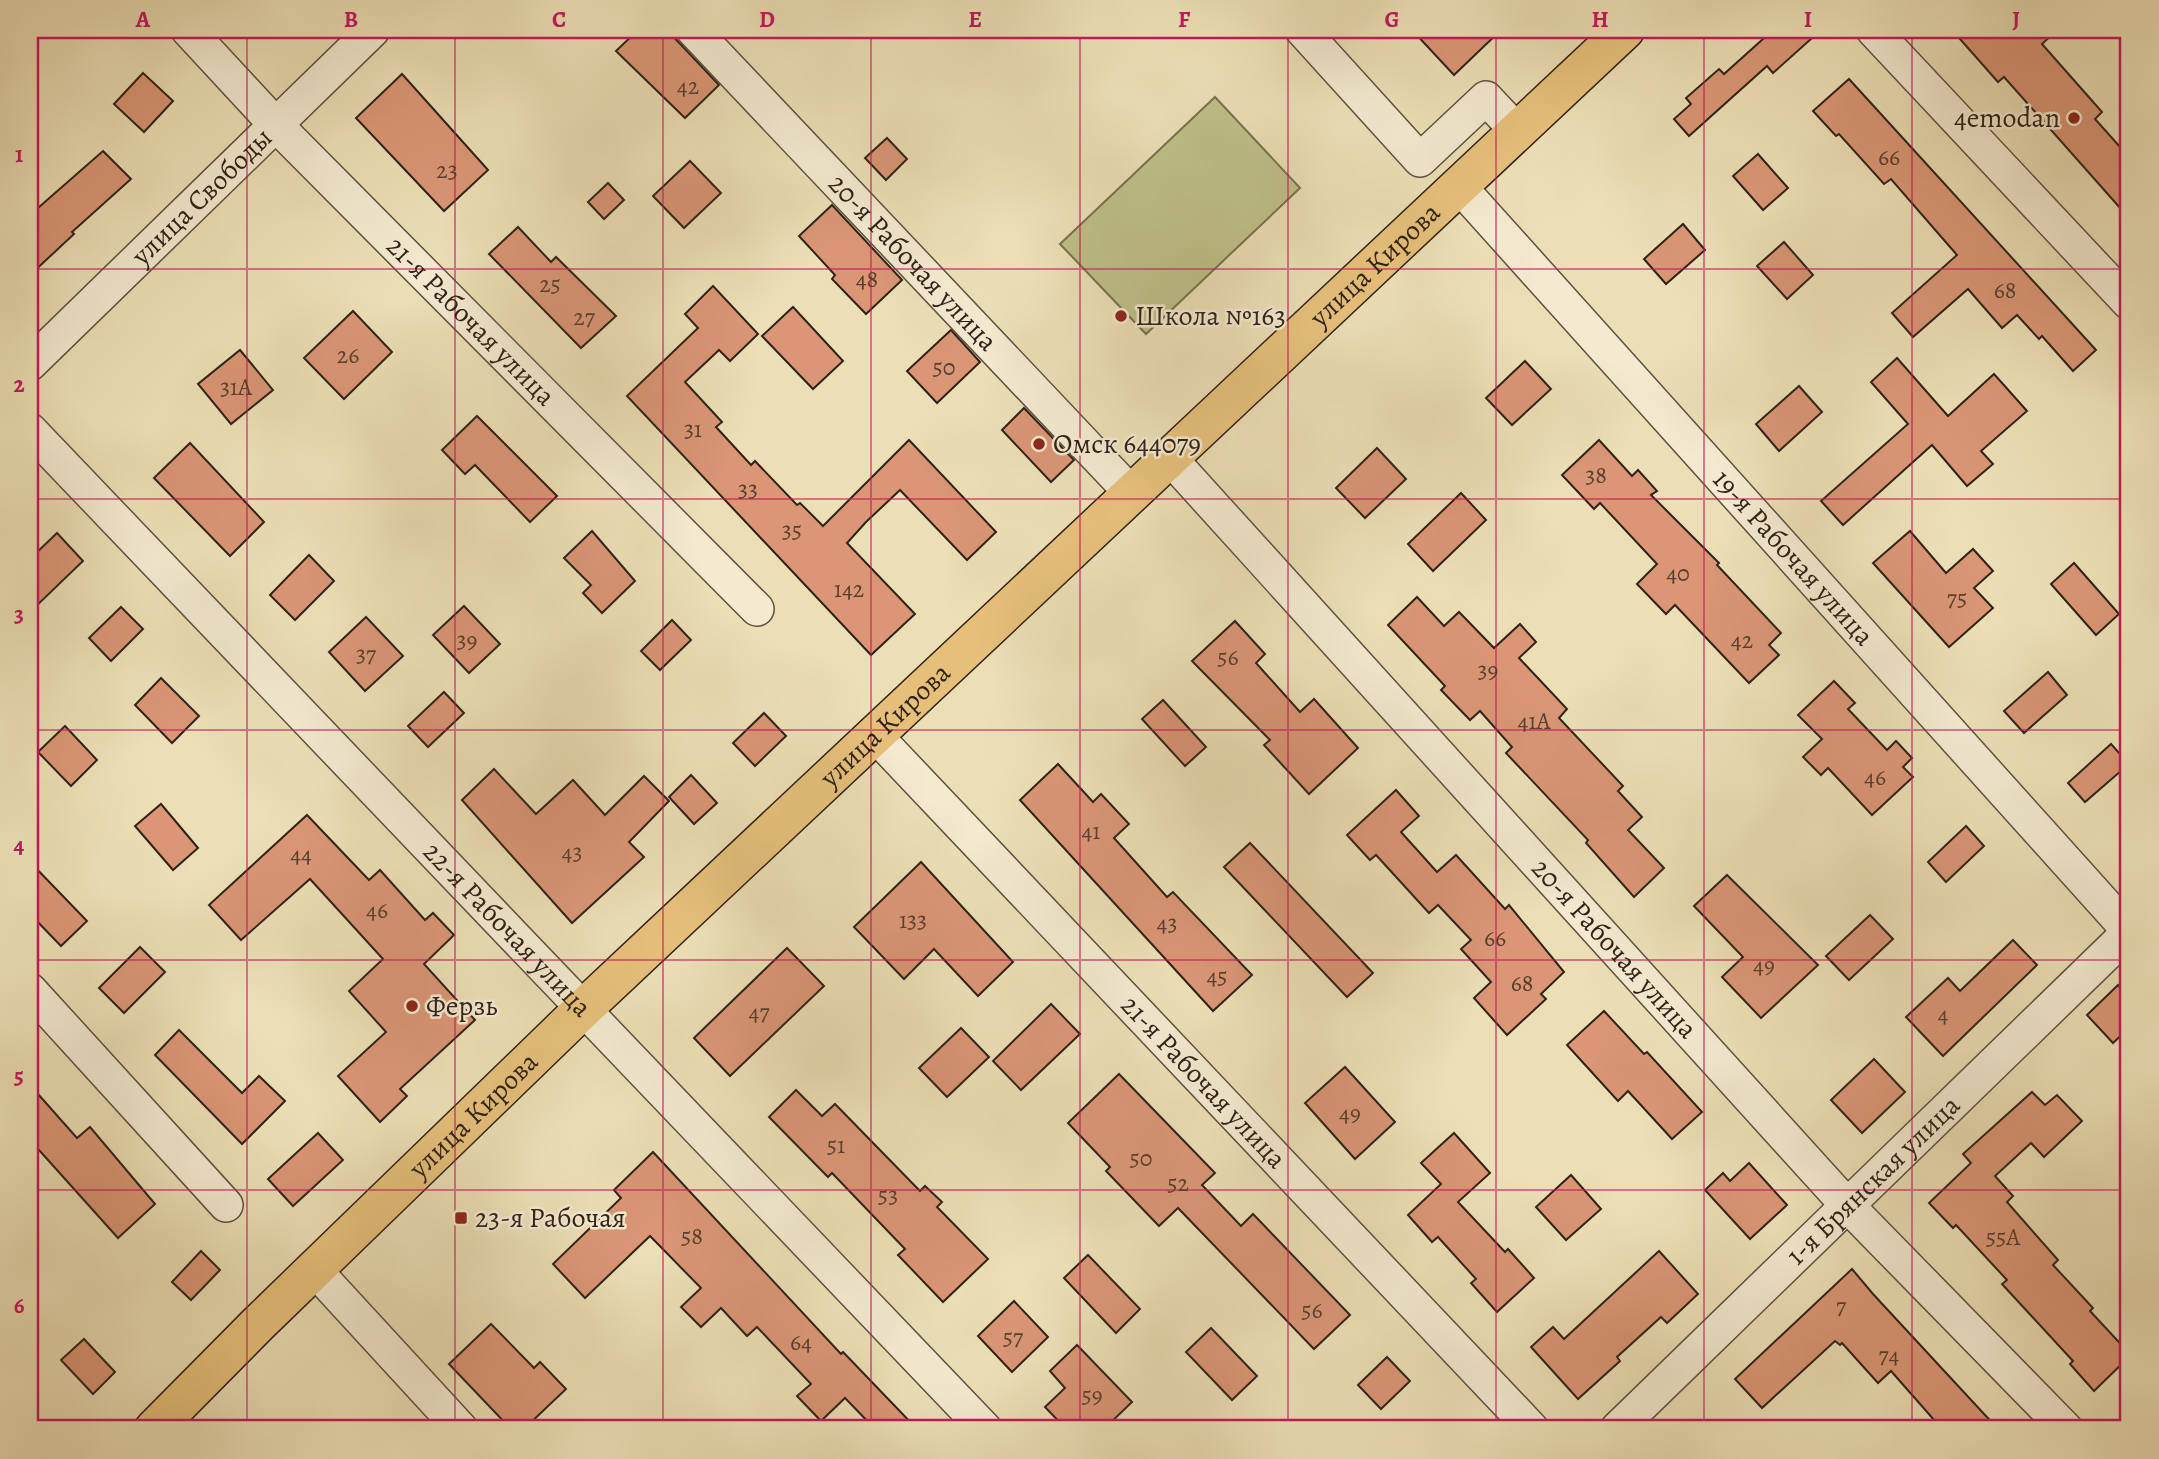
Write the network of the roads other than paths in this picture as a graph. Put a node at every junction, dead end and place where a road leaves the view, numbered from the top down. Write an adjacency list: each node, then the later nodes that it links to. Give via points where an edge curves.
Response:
1 (188, 30): 7 (street, 21-я Рабочая улица)
2 (373, 30): 7 (street, улица Свободы)
3 (693, 30): 14 (street, 20-я Рабочая улица)
4 (1302, 30): 8 (street, via 1420,160 1486,98)
5 (1625, 30): 8 (main road, улица Кирова)
6 (1873, 30): 10 (street)
7 (275, 124): 11 (street, улица Свободы); 15 (street, 21-я Рабочая улица)
8 (1517, 131): 9 (main road, улица Кирова)
9 (1459, 186): 13 (main road, улица Кирова); 17 (street, 19-я Рабочая улица)
10 (2129, 303)
11 (30, 364)
12 (30, 430): 19 (street, 22-я Рабочая улица)
13 (1170, 458): 14 (main road, улица Кирова); 20 (street, 20-я Рабочая улица)
14 (1133, 495): 16 (main road, улица Кирова)
15 (757, 609)
16 (875, 735): 19 (main road, улица Кирова); 26 (street, 21-я Рабочая улица)
17 (2129, 931): 20 (street, 1-я Брянская улица)
18 (30, 990): 21 (street)
19 (582, 1010): 22 (main road, улица Кирова); 25 (street, 22-я Рабочая улица)
20 (1846, 1204): 27 (street, 1-я Брянская улица); 28 (street, 20-я Рабочая улица)
21 (226, 1205)
22 (314, 1269): 23 (main road, улица Кирова); 24 (street)
23 (154, 1429)
24 (461, 1429)
25 (985, 1429)
26 (1532, 1429)
27 (1617, 1429)
28 (2066, 1429)

